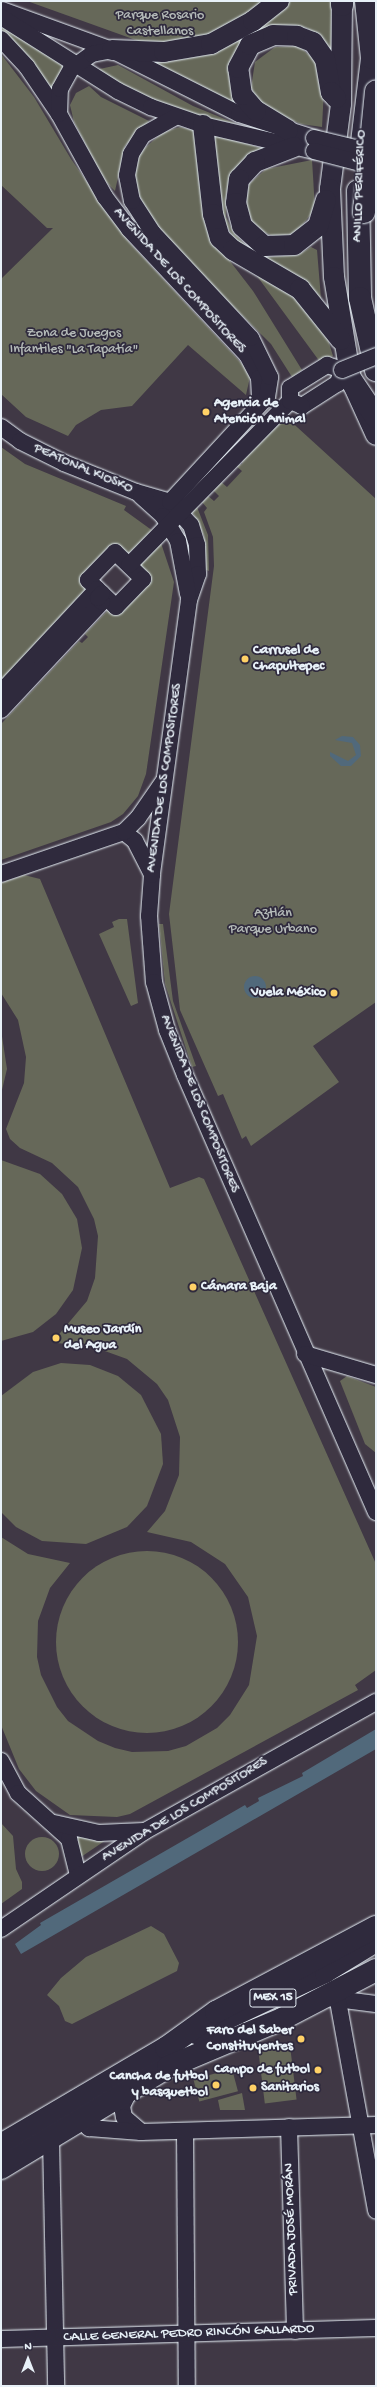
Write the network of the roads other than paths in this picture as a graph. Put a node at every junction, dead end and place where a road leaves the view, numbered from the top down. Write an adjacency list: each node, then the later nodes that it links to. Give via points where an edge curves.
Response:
1 (279, 1): 9 (main road, via 254,21 211,44 164,52)
2 (366, 1): 24 (highway, ANILLO PERIFÉRICO, via 372,58 361,128 357,252 362,315)
3 (372, 1): 7 (highway)
4 (342, 2): 12 (main road)
5 (1, 10): 9 (street)
6 (1, 17): 10 (street)
7 (376, 27)
8 (1, 39): 13 (street, AVENIDA DE LOS COMPOSITORES, via 27,66)
9 (112, 50): 10 (street, via 100,50); 16 (street, via 208,101)
10 (76, 65): 13 (street, via 60,89); 14 (street, via 118,91)
11 (376, 92): 22 (highway, bridge, via 365,183 363,262)
12 (341, 104): 16 (main road, via 331,92 325,59 313,42 289,35 261,39 250,45 240,59 239,85 256,111); 20 (main road)
13 (59, 114): 27 (street, AVENIDA DE LOS COMPOSITORES, via 105,197 129,229 254,366 260,391)
14 (174, 117): 15 (street); 27 (street, AVENIDA DE LOS COMPOSITORES, via 149,130 138,142 128,166 129,192 153,233 251,338 261,355 270,377 267,397)
15 (202, 125): 16 (street); 21 (main road, via 213,214 220,238 233,250 300,289)
16 (291, 139): 17 (street); 20 (main road, via 255,162 239,179 237,213 247,233 273,248 303,240 318,226)
17 (314, 145): 18 (street, bridge); 19 (street, bridge)
18 (376, 153)
19 (376, 168)
20 (330, 189): 21 (main road, via 334,277)
21 (343, 343): 25 (main road)
22 (376, 348)
23 (376, 356): 25 (street, bridge)
24 (376, 370)
25 (347, 375): 26 (street, via 338,384); 26 (street, via 327,365); 28 (highway); 30 (main road)
26 (291, 401): 32 (street, AVENIDA DE LOS COMPOSITORES)
27 (256, 409): 32 (street, AVENIDA DE LOS COMPOSITORES)
28 (376, 417)
29 (1, 427): 31 (street, PEATONAL KIOSKO, via 40,452)
30 (376, 435)
31 (136, 492): 32 (street, PEATONAL KIOSKO); 33 (street, AVENIDA DE LOS COMPOSITORES)
32 (176, 506): 33 (street, AVENIDA DE LOS COMPOSITORES); 36 (street, AVENIDA DE LOS COMPOSITORES, via 191,525 198,550 198,574)
33 (169, 524): 34 (street); 36 (street, AVENIDA DE LOS COMPOSITORES, via 183,552)
34 (129, 565): 35 (street, via 115,552 88,580); 35 (street, via 143,578 116,607)
35 (100, 591): 37 (street); 38 (street, via 98,598 102,602)
36 (189, 600): 39 (street, AVENIDA DE LOS COMPOSITORES)
37 (1, 692)
38 (1, 710)
39 (165, 779): 40 (street, via 138,818); 42 (street, AVENIDA DE LOS COMPOSITORES)
40 (130, 836): 41 (street); 42 (street)
41 (1, 874)
42 (152, 876): 43 (street, AVENIDA DE LOS COMPOSITORES, via 151,961 162,1017)
43 (305, 1354): 44 (street); 45 (street, AVENIDA DE LOS COMPOSITORES)
44 (376, 1375)
45 (376, 1512)
46 (376, 1702): 49 (street, AVENIDA DE LOS COMPOSITORES)
47 (1, 1761): 48 (street, via 18,1793)
48 (51, 1822): 49 (street, via 98,1833); 50 (street, via 69,1839)
49 (145, 1831): 50 (street, AVENIDA DE LOS COMPOSITORES)
50 (78, 1876): 52 (street, AVENIDA DE LOS COMPOSITORES)
51 (376, 1927): 59 (highway, via 216,2012)
52 (1, 1929)
53 (376, 1942): 59 (main road, MEX 15)
54 (376, 1958): 59 (main road, MEX 15, via 331,1986)
55 (376, 1970): 57 (highway)
56 (376, 1977): 57 (highway)
57 (336, 1996): 58 (street); 59 (highway, via 213,2057); 62 (street)
58 (376, 2004)
59 (173, 2058): 60 (highway, MEX 15); 68 (highway, MEX 15)
60 (130, 2090): 61 (highway, MEX 15); 66 (street, via 122,2106 124,2117)
61 (81, 2121): 66 (street, via 89,2128); 67 (highway, MEX 15)
62 (358, 2125): 63 (street); 64 (street); 70 (street)
63 (376, 2125)
64 (289, 2126): 65 (street); 72 (street, PRIVADA JOSÉ MORÁN)
65 (185, 2131): 66 (street); 73 (street)
66 (141, 2132)
67 (51, 2140): 69 (highway, MEX 15); 74 (street)
68 (1, 2145)
69 (1, 2168)
70 (376, 2211)
71 (376, 2328): 72 (street, CALLE GENERAL PEDRO RINCÓN GALLARDO)
72 (295, 2331): 73 (street, CALLE GENERAL PEDRO RINCÓN GALLARDO)
73 (186, 2335): 74 (street, CALLE GENERAL PEDRO RINCÓN GALLARDO); 77 (street)
74 (55, 2338): 75 (street, CALLE GENERAL PEDRO RINCÓN GALLARDO); 76 (street)
75 (1, 2339)
76 (56, 2386)
77 (187, 2386)

